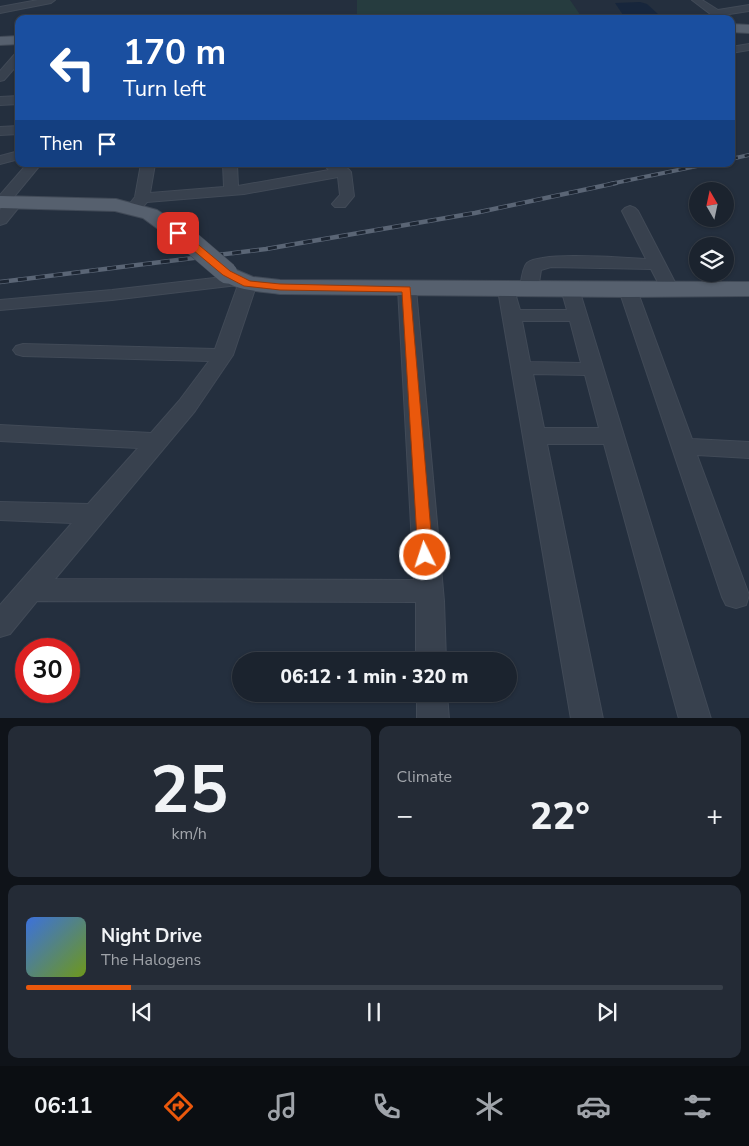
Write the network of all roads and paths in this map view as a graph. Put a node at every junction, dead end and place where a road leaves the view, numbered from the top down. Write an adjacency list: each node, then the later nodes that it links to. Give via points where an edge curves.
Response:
1 (51, 0): 6 (street)
2 (696, 0): 3 (street)
3 (705, 6): 4 (street); 7 (street)
4 (736, 8): 5 (street); 8 (street)
5 (749, 8)
6 (0, 10)
7 (718, 15)
8 (722, 15)
9 (735, 28): 10 (main road)
10 (749, 29)
11 (15, 40): 12 (main road)
12 (0, 41)
13 (749, 47): 14 (street)
14 (735, 49)
15 (15, 62): 16 (street)
16 (0, 78)
17 (15, 100): 18 (street)
18 (0, 101)
19 (15, 130): 20 (street)
20 (0, 131)
21 (15, 156): 22 (street)
22 (0, 160)
23 (32, 167): 31 (street)
24 (147, 167): 29 (street)
25 (230, 167): 28 (street)
26 (332, 167): 27 (street)
27 (344, 172): 28 (street); 30 (street, via 347,196)
28 (231, 191): 29 (street)
29 (138, 203): 31 (main road); 34 (main road, bridge)
30 (340, 204)
31 (4, 206)
32 (630, 211): 33 (street)
33 (657, 264): 36 (street, via 541,264 533,267); 40 (street)
34 (238, 279): 35 (main road, via 280,287); 41 (street); 45 (street)
35 (407, 289): 36 (main road); 57 (street)
36 (518, 289): 37 (main road); 43 (street)
37 (570, 289): 39 (main road); 42 (street)
38 (749, 289): 40 (main road)
39 (628, 290): 40 (main road); 52 (street)
40 (670, 290)
41 (0, 305)
42 (577, 315): 43 (street); 47 (street)
43 (513, 316): 46 (street)
44 (23, 350): 45 (street)
45 (223, 355): 51 (street)
46 (523, 368): 47 (street); 49 (street)
47 (593, 369): 50 (street)
48 (0, 432): 51 (street)
49 (535, 436): 50 (street); 63 (street)
50 (613, 436): 64 (street)
51 (157, 441): 55 (street)
52 (683, 446): 53 (street); 58 (street)
53 (749, 450)
54 (0, 511): 55 (street)
55 (94, 514): 56 (street)
56 (28, 590): 57 (street); 59 (street)
57 (428, 593): 60 (street)
58 (736, 597)
59 (0, 625)
60 (431, 652)
61 (432, 702): 62 (street)
62 (432, 718)
63 (587, 718)
64 (696, 718)

